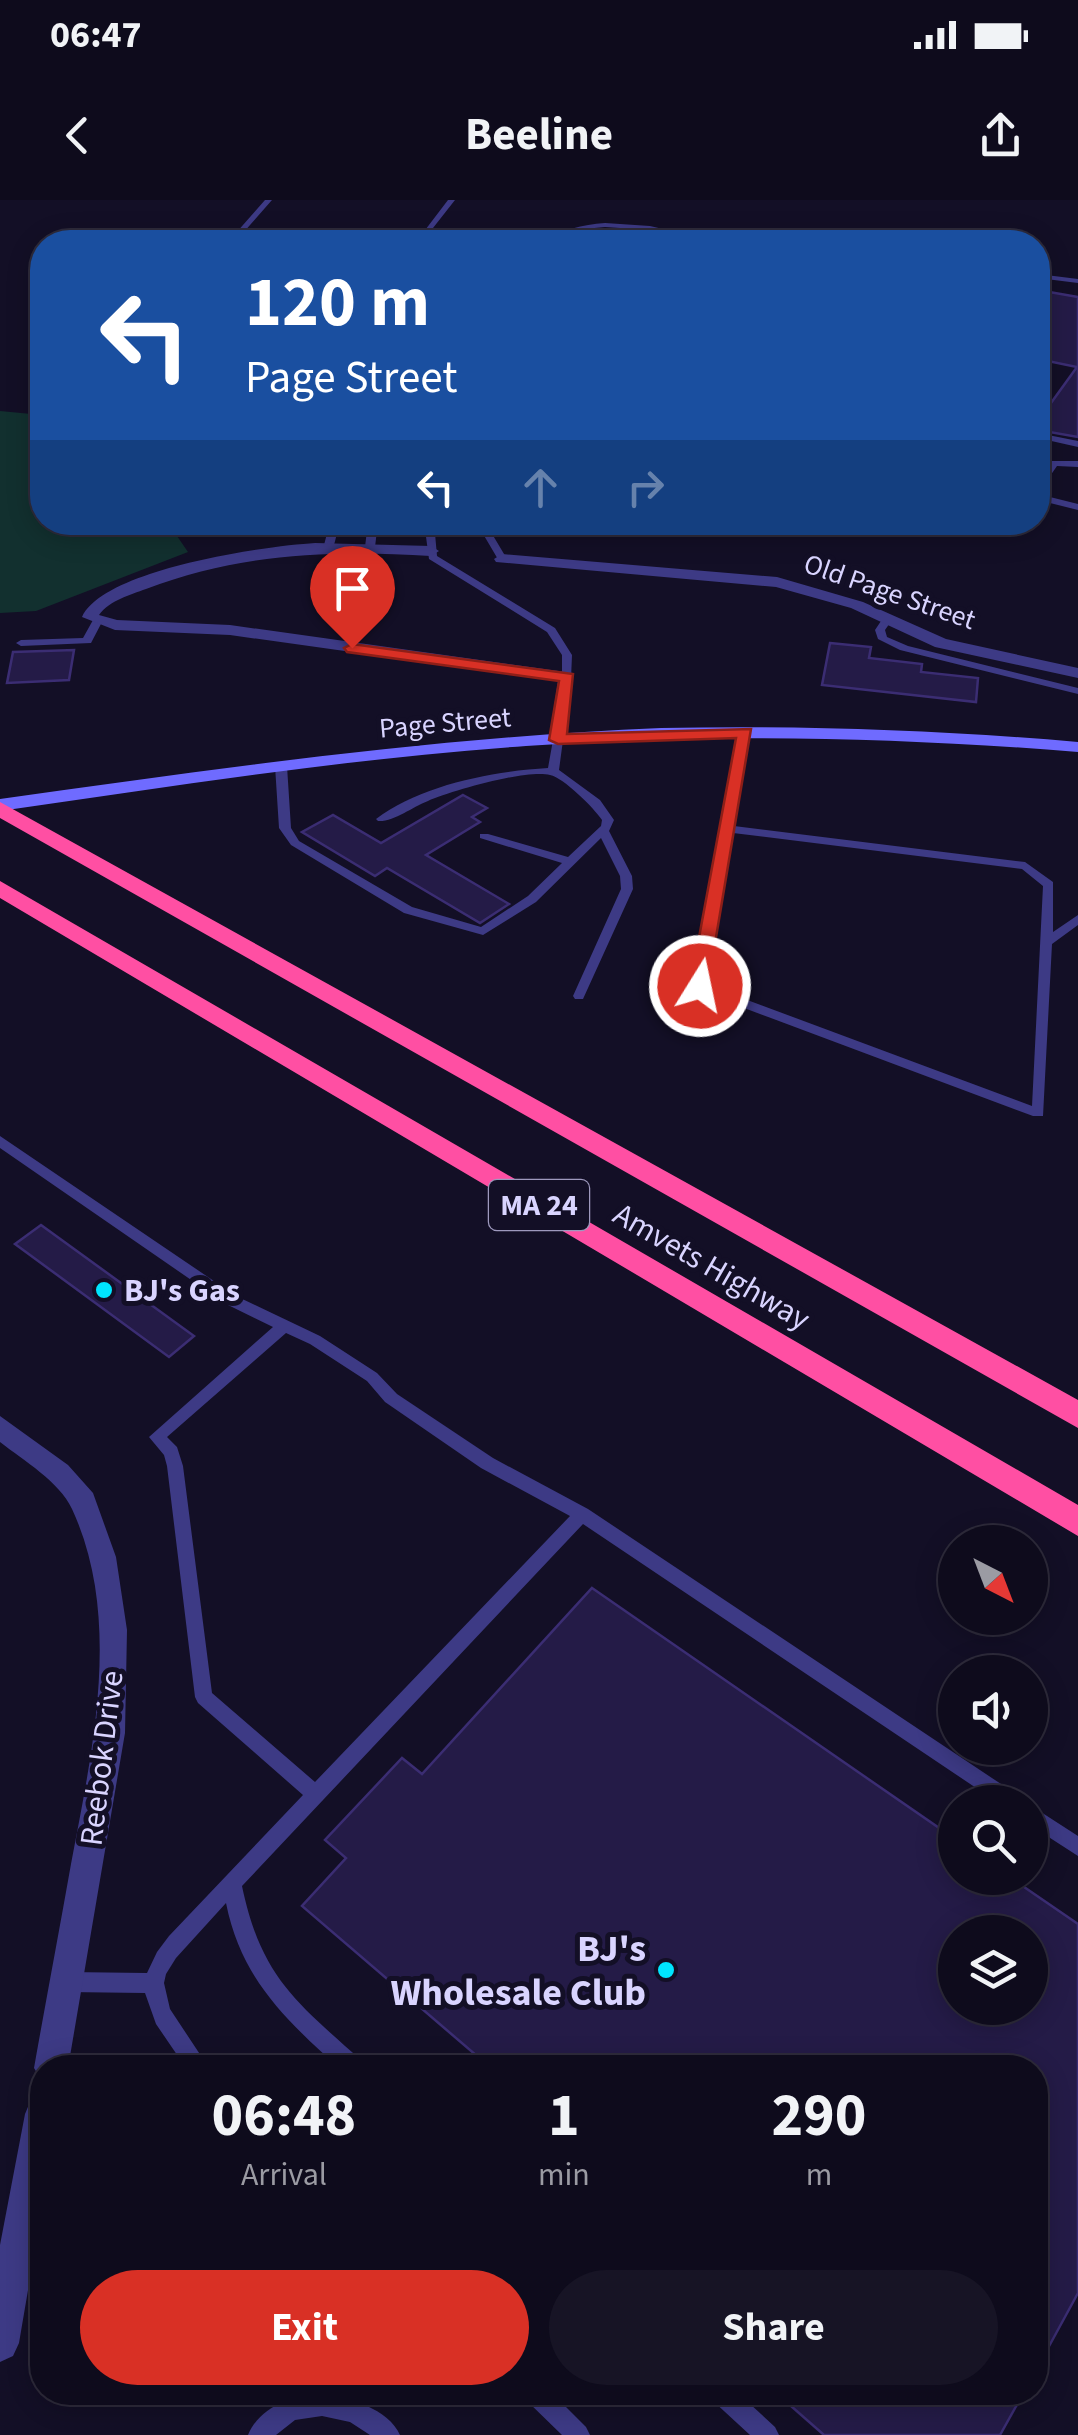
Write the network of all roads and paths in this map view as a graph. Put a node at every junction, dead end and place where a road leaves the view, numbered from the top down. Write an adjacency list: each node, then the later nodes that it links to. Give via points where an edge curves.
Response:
1 (269, 200): 3 (lane)
2 (452, 200): 4 (lane)
3 (242, 230)
4 (429, 230)
5 (564, 230): 6 (lane, via 590,224)
6 (632, 230)
7 (1050, 277): 8 (lane)
8 (1078, 280)
9 (1050, 438): 10 (lane)
10 (1078, 444)
11 (1078, 464): 12 (lane, via 1054,463)
12 (1050, 469)
13 (1050, 500): 14 (lane)
14 (1078, 507)
15 (331, 535): 19 (lane)
16 (371, 535): 20 (lane)
17 (430, 535): 21 (lane)
18 (488, 535): 22 (lane)
19 (329, 545): 20 (street); 24 (street, via 268,548 196,565 107,599 91,611)
20 (370, 547): 21 (street)
21 (431, 552): 27 (lane, via 552,630 567,655)
22 (502, 558): 23 (street, Old Page Street, via 777,582)
23 (888, 620): 26 (street, Old Page Street, via 952,646); 28 (lane, via 880,630 884,638 904,648)
24 (96, 622): 25 (lane, via 87,640); 27 (street, via 230,630)
25 (21, 643)
26 (1078, 673)
27 (567, 677): 30 (street)
28 (1078, 691)
29 (745, 733): 30 (main road, Page Street); 31 (main road, Page Street, via 904,735); 36 (lane)
30 (558, 740): 32 (main road, Page Street); 33 (lane)
31 (1078, 748)
32 (281, 766): 34 (main road, Page Street); 39 (lane, via 285,828 296,843 382,898 427,916 488,929 532,900)
33 (553, 771): 35 (lane, via 447,787); 37 (lane, via 602,808 608,820)
34 (0, 807): 46 (highway, Amvets Highway / MA 24)
35 (382, 819)
36 (728, 829): 42 (lane, via 1025,866 1049,885); 42 (lane, via 700,986 1038,1113)
37 (602, 831): 39 (lane); 43 (lane, via 626,889)
38 (484, 836): 39 (lane)
39 (568, 861)
40 (0, 888): 49 (highway, Amvets Highway / MA 24)
41 (1078, 918): 42 (lane)
42 (1046, 942)
43 (579, 996)
44 (0, 1141): 45 (lane, via 231,1300)
45 (284, 1326): 48 (lane, via 372,1377 388,1396 487,1463); 51 (lane, via 157,1437 175,1466 204,1698)
46 (1078, 1414)
47 (0, 1428): 55 (street, Reebok Drive, via 59,1473 83,1501 102,1558 113,1630 110,1734)
48 (582, 1514): 50 (lane); 51 (lane)
49 (1078, 1522)
50 (987, 1785)
51 (316, 1796): 54 (lane)
52 (1048, 1826): 53 (lane)
53 (1078, 1847)
54 (232, 1883): 56 (lane, via 182,1936); 59 (lane, via 244,1937 265,1982)
55 (67, 1982): 56 (lane); 57 (street, Reebok Drive)
56 (154, 1983): 58 (lane)
57 (53, 2055)
58 (190, 2055)
59 (341, 2055)
60 (30, 2179): 61 (street)
61 (0, 2343)
62 (313, 2405): 66 (lane, via 271,2420)
63 (334, 2405): 67 (lane, via 366,2417)
64 (547, 2405): 68 (lane)
65 (735, 2405): 69 (lane)
66 (260, 2435)
67 (388, 2435)
68 (578, 2435)
69 (768, 2435)

